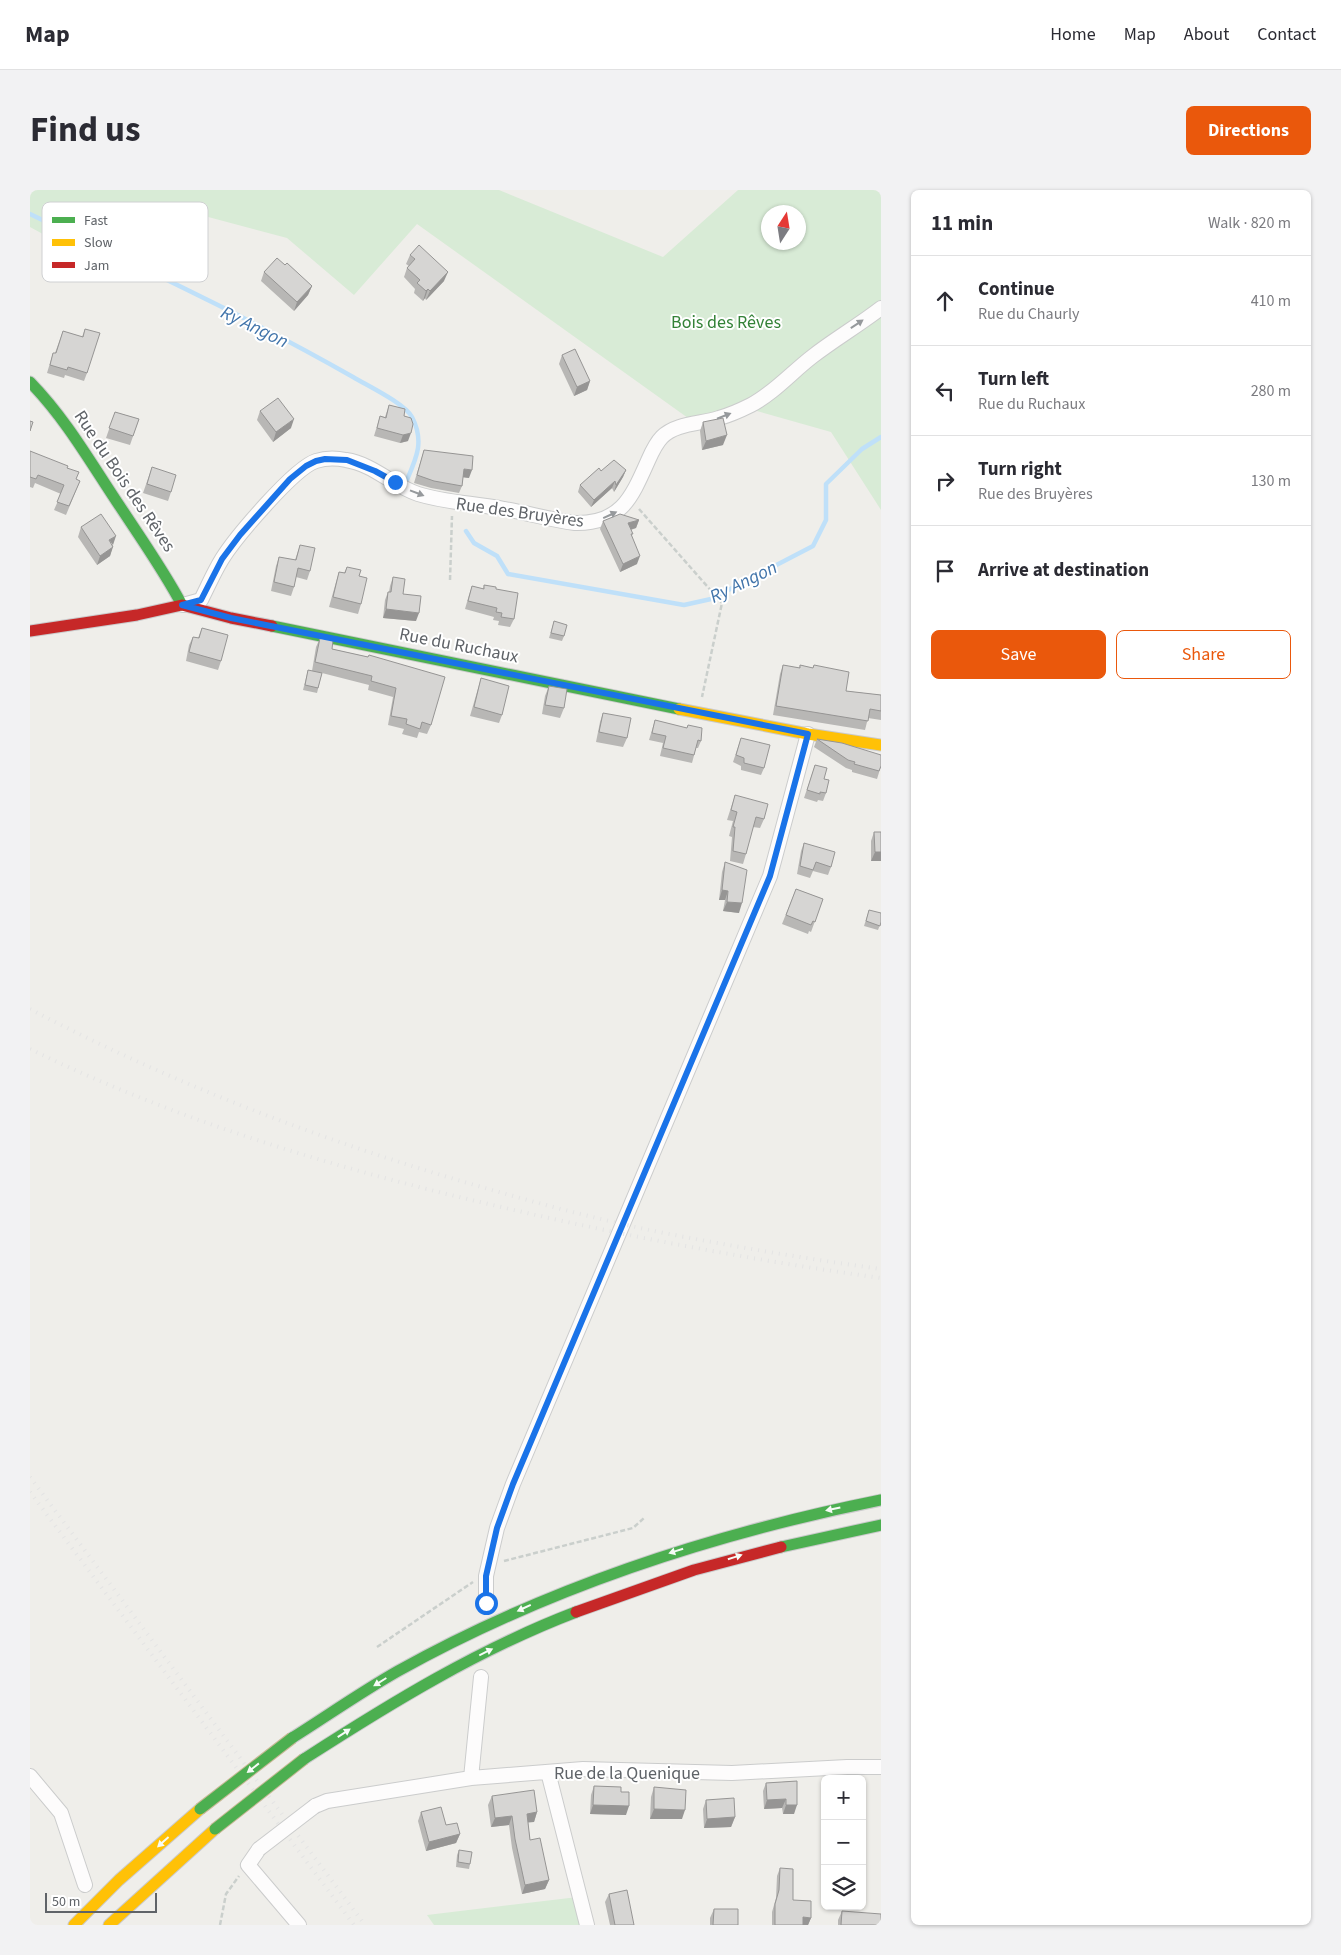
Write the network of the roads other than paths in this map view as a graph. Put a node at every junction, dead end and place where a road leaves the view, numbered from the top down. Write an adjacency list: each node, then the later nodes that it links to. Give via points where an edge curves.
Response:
1 (881, 308): 3 (street, Rue des Bruyères, one-way to 1, via 201,600 222,559 290,479 306,466 325,459 347,460 414,492 452,502 586,523 615,514 630,499 662,437 676,429 720,418 753,404 833,340)
2 (30, 382): 3 (main road, Rue du Bois des Rêves, via 53,407 85,452 169,579)
3 (182, 605): 4 (main road, Rue du Ruchaux); 5 (main road, Rue du Ruchaux, via 270,626)
4 (30, 631)
5 (808, 734): 6 (main road, Rue du Ruchaux); 9 (street, via 770,876 513,1484 497,1528 486,1576)
6 (881, 745)
7 (881, 1500): 16 (main road, one-way to 16, bridge, via 738,1531 626,1567 542,1600 392,1674 292,1738 200,1809 119,1880)
8 (881, 1525): 17 (main road, one-way to 8, bridge, via 214,1829 304,1759 399,1698 472,1659 539,1627 635,1589 745,1554)
9 (486, 1603)
10 (481, 1677): 14 (street)
11 (881, 1766): 12 (street, Rue de la Quenique, via 732,1773 583,1769)
12 (548, 1772): 14 (street, Rue de la Quenique); 19 (street)
13 (30, 1776): 15 (street, via 61,1813)
14 (471, 1778): 18 (street, Rue de la Quenique, bridge, via 327,1801 315,1806 259,1849 248,1864)
15 (85, 1885)
16 (74, 1925)
17 (109, 1925)
18 (298, 1925)
19 (587, 1925)

